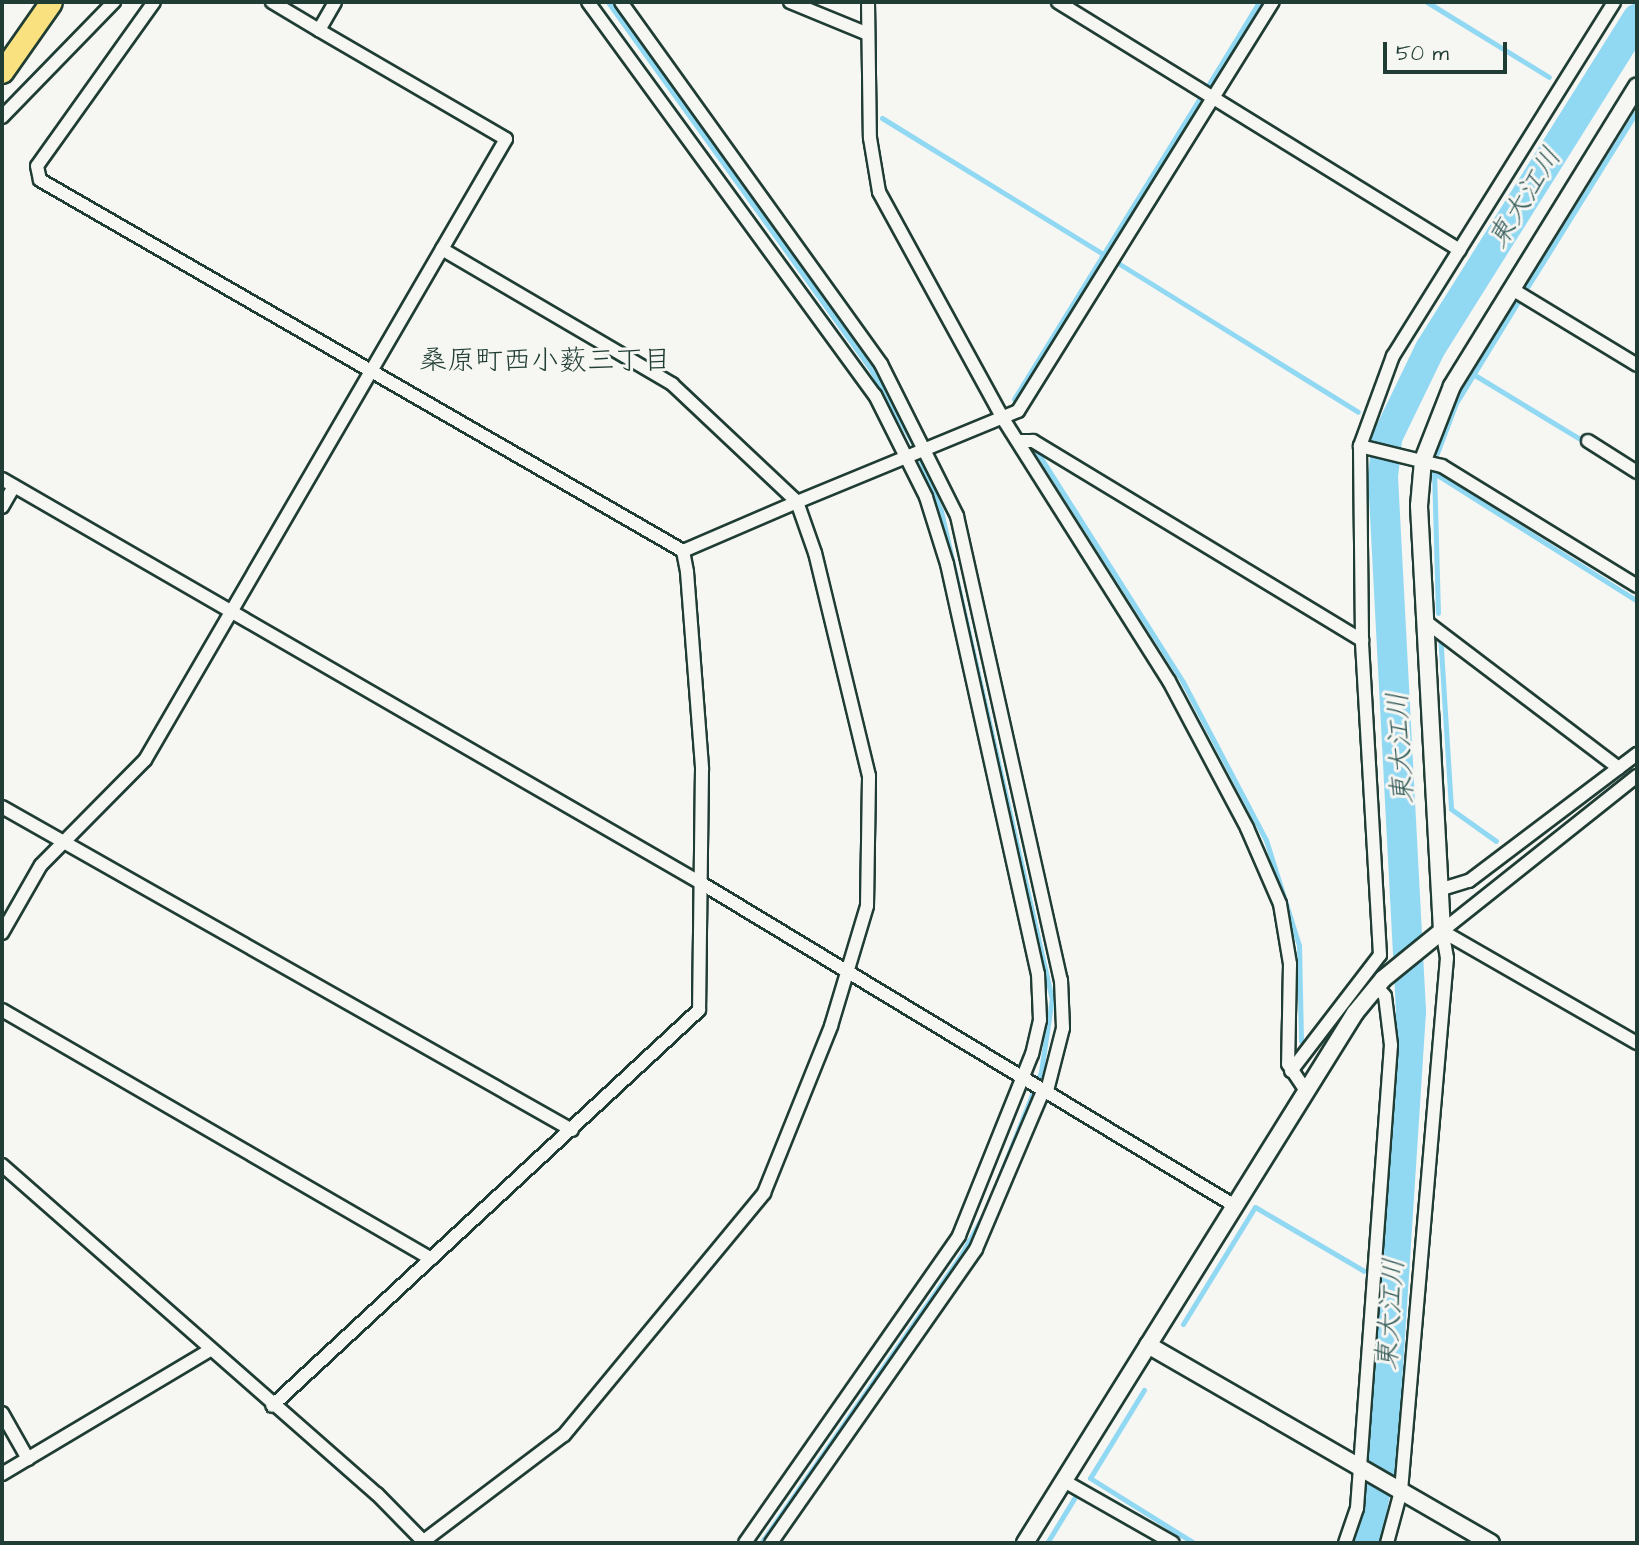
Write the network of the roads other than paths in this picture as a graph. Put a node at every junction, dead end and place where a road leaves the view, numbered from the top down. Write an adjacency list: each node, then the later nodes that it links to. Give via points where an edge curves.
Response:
1 (51, 2): 15 (main road)
2 (114, 2): 19 (street)
3 (154, 2): 24 (street, via 37,166 40,180)
4 (272, 2): 13 (street)
5 (335, 2): 13 (street)
6 (588, 2): 30 (street, via 868,384)
7 (621, 2): 29 (street, via 881,364)
8 (790, 2): 14 (street)
9 (868, 2): 14 (street)
10 (1058, 2): 17 (street)
11 (1273, 2): 17 (street)
12 (1614, 2): 21 (street)
13 (320, 30): 20 (street, via 506,139)
14 (868, 34): 25 (street, via 870,138 879,192)
15 (2, 72)
16 (1637, 86): 18 (street)
17 (1214, 97): 21 (street); 25 (street, via 1018,411)
18 (1632, 106): 22 (street)
19 (2, 117)
20 (442, 249): 24 (street); 35 (street, via 672,384)
21 (1460, 250): 28 (street, via 1393,356)
22 (1512, 289): 23 (street); 31 (street, via 1452,386)
23 (1637, 365)
24 (371, 371): 37 (street); 39 (street)
25 (1002, 418): 26 (street); 29 (street)
26 (1019, 441): 41 (street, via 1033,440); 55 (street, via 1169,681 1275,891 1290,964)
27 (1588, 441): 32 (street)
28 (1364, 447): 31 (street); 41 (street)
29 (926, 449): 30 (street); 57 (street, via 974,583 1061,980 1063,1028)
30 (909, 457): 35 (street); 56 (street, via 947,564 1038,974 1040,1020)
31 (1418, 459): 38 (street); 40 (street)
32 (1637, 472)
33 (2, 479): 34 (street)
34 (14, 486): 36 (street); 39 (street)
35 (797, 502): 37 (street); 51 (street, via 815,553 869,776 867,906)
36 (2, 508)
37 (683, 551): 47 (street, via 702,769)
38 (1637, 586)
39 (232, 612): 46 (street, via 145,760); 47 (street)
40 (1426, 621): 43 (street); 48 (street)
41 (1362, 640): 55 (street, via 1380,955)
42 (1637, 754): 43 (street)
43 (1619, 768): 48 (street, via 1469,881)
44 (1637, 776): 50 (street)
45 (2, 807): 46 (street)
46 (66, 838): 49 (street, via 41,865); 59 (street)
47 (701, 883): 51 (street); 59 (street, via 699,1010)
48 (1442, 889): 50 (street)
49 (2, 933)
50 (1437, 937): 52 (street); 54 (street); 71 (street, via 1447,958)
51 (849, 972): 56 (street); 72 (street, via 764,1193 564,1435)
52 (1380, 983): 58 (street); 68 (street, via 1391,1045)
53 (2, 1010): 62 (street)
54 (1637, 1043)
55 (1291, 1070): 58 (street)
56 (1026, 1078): 57 (street); 73 (street, via 959,1236)
57 (1045, 1089): 61 (street); 74 (street, via 976,1249)
58 (1306, 1091): 61 (street)
59 (572, 1130): 62 (street)
60 (2, 1165): 64 (street)
61 (1235, 1206): 63 (street)
62 (431, 1259): 65 (street)
63 (1148, 1345): 68 (street); 70 (street)
64 (208, 1351): 65 (street); 67 (street)
65 (272, 1406): 72 (street)
66 (2, 1413): 67 (street)
67 (29, 1459): 69 (street)
68 (1361, 1468): 71 (street); 77 (street, via 1357,1508)
69 (2, 1474)
70 (1064, 1481): 75 (street); 76 (street)
71 (1398, 1489): 78 (street); 79 (street)
72 (423, 1543)
73 (745, 1543)
74 (772, 1543)
75 (1025, 1543)
76 (1173, 1543)
77 (1345, 1543)
78 (1387, 1543)
79 (1491, 1543)

